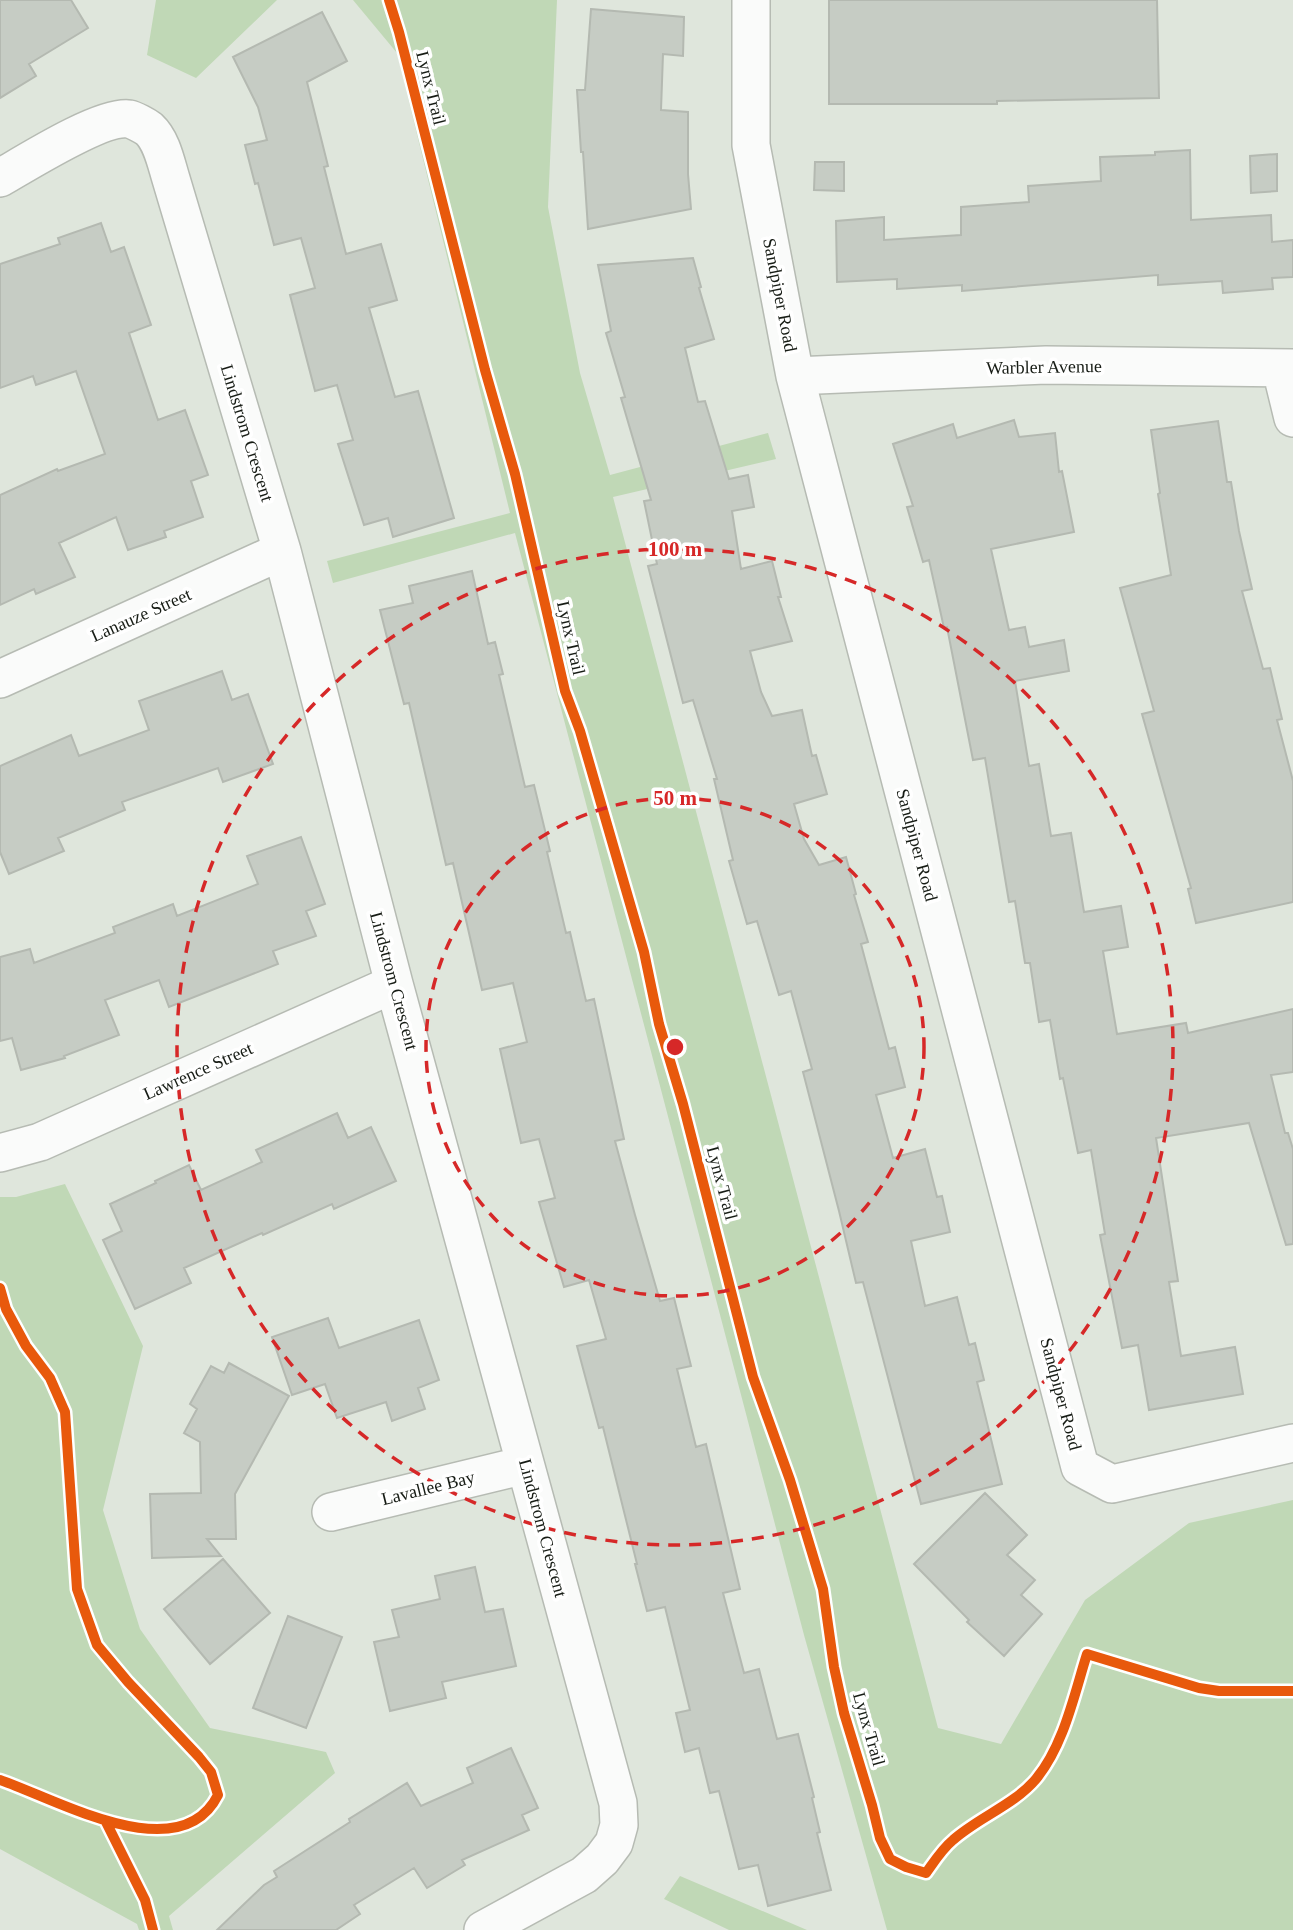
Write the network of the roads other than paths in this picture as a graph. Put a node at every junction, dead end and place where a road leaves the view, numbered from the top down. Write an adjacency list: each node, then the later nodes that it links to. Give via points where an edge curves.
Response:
1 (751, 0): 4 (street, Sandpiper Road, via 751,145)
2 (0, 178): 6 (street, Lindstrom Crescent, via 88,129 129,119 149,128 171,179)
3 (1287, 369): 4 (street, Warbler Avenue, via 1046,365); 5 (street)
4 (795, 376): 10 (street, Sandpiper Road, via 1080,1467 1112,1484)
5 (1293, 418)
6 (282, 551): 7 (street, Lanauze Street); 8 (street, Lindstrom Crescent)
7 (0, 679)
8 (394, 984): 9 (street, Lawrence Street, via 40,1142); 11 (street, Lindstrom Crescent)
9 (0, 1153)
10 (1293, 1443)
11 (525, 1465): 12 (street, Lavallee Bay); 13 (street, Lindstrom Crescent, via 618,1803 619,1825 614,1843 584,1875)
12 (331, 1512)
13 (483, 1930)

